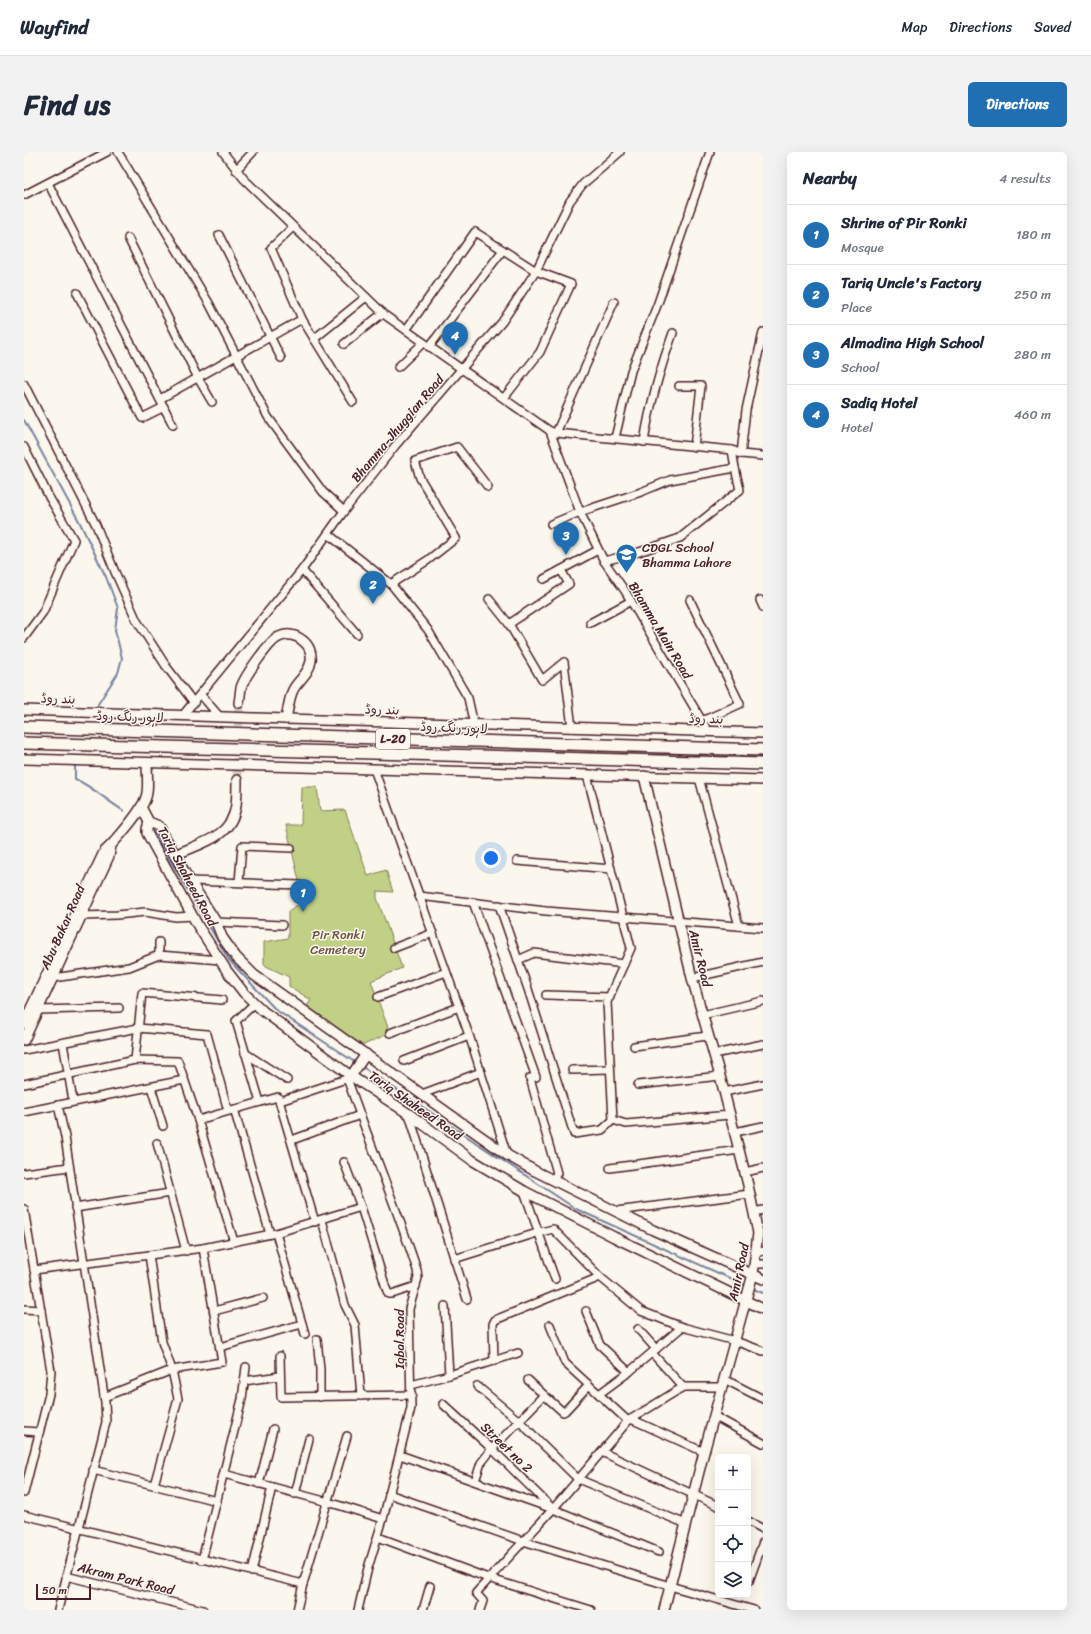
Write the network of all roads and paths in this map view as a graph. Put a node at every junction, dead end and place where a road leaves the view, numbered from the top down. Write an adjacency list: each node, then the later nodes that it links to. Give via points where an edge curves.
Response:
1 (107, 152): 8 (street)
2 (118, 152): 27 (street, via 209,303)
3 (223, 152): 7 (street)
4 (253, 152): 7 (street)
5 (620, 152): 14 (street, Bhamma-Jhuggian Road, via 583,184 570,201)
6 (710, 152): 41 (street, via 658,303 631,371)
7 (236, 170): 10 (street)
8 (48, 183): 9 (street); 35 (street)
9 (24, 195)
10 (293, 227): 16 (street); 19 (street, via 271,248)
11 (220, 235): 23 (street)
12 (128, 238): 31 (street)
13 (503, 250): 14 (street); 20 (street, via 475,232); 26 (street)
14 (536, 271): 30 (street, Bhamma-Jhuggian Road, via 502,322); 34 (street, via 571,284 540,352)
15 (77, 293): 38 (street, via 142,418)
16 (366, 297): 18 (street); 24 (street)
17 (614, 302): 40 (street)
18 (383, 313): 20 (street); 25 (street)
19 (302, 319): 23 (street); 24 (street)
20 (406, 330): 26 (street)
21 (763, 332): 46 (street, via 746,410)
22 (673, 333): 42 (street, via 653,394)
23 (270, 338): 27 (street); 28 (street)
24 (314, 339): 37 (street)
25 (344, 344)
26 (426, 345): 29 (street); 30 (street)
27 (237, 357): 31 (street); 50 (street, via 268,417 323,492)
28 (281, 358)
29 (398, 367)
30 (462, 370): 34 (street); 50 (street, Bhamma-Jhuggian Road, via 395,446)
31 (198, 378): 35 (street); 36 (street)
32 (24, 384): 70 (street, via 96,525 137,621)
33 (678, 386): 44 (street, via 701,386)
34 (504, 398): 40 (street)
35 (160, 399): 38 (street)
36 (212, 402)
37 (353, 402)
38 (164, 407): 39 (street)
39 (173, 425)
40 (553, 432): 41 (street); 51 (street, Bhamma Main Road)
41 (615, 438): 42 (street)
42 (644, 442): 44 (street)
43 (24, 447): 68 (street, via 49,498 74,540 43,612)
44 (694, 447): 45 (street)
45 (732, 450): 46 (street); 48 (street)
46 (741, 454): 47 (street)
47 (763, 456)
48 (736, 468): 51 (street, via 670,480); 55 (street, via 740,490 680,538)
49 (488, 488): 59 (street, via 457,447 415,461 420,478 456,538 428,560)
50 (344, 511): 53 (street, Bhamma-Jhuggian Road)
51 (580, 512): 52 (street); 54 (street, Bhamma Main Road)
52 (551, 524)
53 (328, 534): 56 (street, Bhamma-Jhuggian Road); 59 (street)
54 (598, 550): 55 (street, Bhamma Main Road); 57 (street)
55 (604, 561): 63 (street, Bhamma Main Road)
56 (302, 570): 67 (street); 69 (street, Bhamma-Jhuggian Road)
57 (561, 570): 58 (street); 66 (street, via 569,584)
58 (544, 579)
59 (390, 584): 77 (street, via 428,630 468,698)
60 (489, 599): 66 (street)
61 (690, 600): 76 (street, via 740,704)
62 (760, 600): 64 (street)
63 (631, 601): 65 (street); 76 (street, Bhamma Main Road)
64 (763, 607)
65 (590, 623)
66 (509, 624): 79 (street, via 542,680 564,662)
67 (357, 634)
68 (24, 638)
69 (201, 695): 70 (street, Bhamma-Jhuggian Road); 74 (street)
70 (194, 703): 73 (street, Bhamma-Jhuggian Road)
71 (239, 703): 75 (main road, via 242,687 250,670 269,647 278,637 297,636 306,643 311,662 307,673 293,690)
72 (24, 710): 73 (main road, بند روڈ)
73 (183, 715): 74 (main road, بند روڈ)
74 (220, 717): 75 (main road, بند روڈ)
75 (286, 720): 77 (main road, بند روڈ)
76 (702, 721): 80 (street, Bhamma Main Road)
77 (474, 725): 79 (main road, بند روڈ)
78 (24, 727): 83 (highway, لاہور رنگ روڈ / L-20)
79 (572, 728): 80 (main road, بند روڈ)
80 (708, 731): 81 (main road, بند روڈ)
81 (763, 733)
82 (24, 743): 86 (highway, L-20)
83 (763, 750)
84 (24, 759): 85 (main road)
85 (147, 763): 87 (main road); 93 (main road, Abu Bakar Road, via 147,797)
86 (763, 764)
87 (374, 769): 88 (main road); 103 (street)
88 (587, 775): 89 (main road); 99 (street)
89 (644, 776): 90 (main road); 110 (main road, Amir Road)
90 (699, 778): 92 (main road); 112 (street)
91 (237, 780): 97 (main road, via 236,806 231,821 223,832 212,840)
92 (763, 780)
93 (141, 807): 94 (main road, Tariq Shaheed Road); 95 (main road, Abu Bakar Road)
94 (149, 822): 97 (main road, Tariq Shaheed Road, via 158,826); 107 (main road, Tariq Shaheed Road, via 148,833)
95 (111, 846): 106 (main road, Abu Bakar Road, via 109,856); 135 (main road, Abu Bakar Road, via 104,852)
96 (291, 848): 101 (street, via 242,846)
97 (174, 855): 100 (main road, Tariq Shaheed Road)
98 (517, 861): 99 (street)
99 (611, 869): 108 (street)
100 (190, 881): 101 (street); 109 (main road, Tariq Shaheed Road)
101 (239, 882): 102 (street)
102 (300, 885)
103 (419, 896): 104 (street); 114 (street)
104 (473, 902): 105 (street); 188 (street, via 536,1077 530,1078 557,1174)
105 (499, 905): 108 (street); 119 (street)
106 (81, 916): 107 (street, via 144,912 176,917); 123 (main road, Abu Bakar Road)
107 (193, 916): 118 (main road, Tariq Shaheed Road)
108 (623, 917): 110 (street); 121 (street, via 631,948)
109 (216, 922): 111 (street); 147 (main road, Tariq Shaheed Road, via 222,937 236,957 254,975)
110 (678, 922): 112 (street); 124 (main road, Amir Road)
111 (282, 925)
112 (739, 926): 113 (street)
113 (763, 928)
114 (433, 933): 116 (street); 122 (street)
115 (160, 942): 117 (street)
116 (394, 948)
117 (159, 955): 118 (street); 123 (street, via 129,966)
118 (220, 960): 130 (main road, Tariq Shaheed Road, via 244,993)
119 (518, 960): 121 (street, via 534,953); 174 (street, via 574,1134 602,1130)
120 (763, 962): 124 (street)
121 (624, 964): 127 (street)
122 (446, 972): 126 (street); 131 (street)
123 (53, 978): 133 (main road, Abu Bakar Road)
124 (692, 978): 134 (main road, Amir Road)
125 (546, 995): 127 (street)
126 (378, 997)
127 (610, 997): 150 (street)
128 (222, 1000): 136 (street, via 142,993)
129 (763, 1001): 134 (street)
130 (255, 1003): 145 (street, via 236,1021); 154 (main road, Tariq Shaheed Road)
131 (459, 1007): 137 (street); 138 (street)
132 (119, 1008): 133 (street)
133 (38, 1010): 140 (main road, Abu Bakar Road)
134 (702, 1015): 139 (main road, Amir Road)
135 (24, 1023)
136 (138, 1028): 141 (street); 148 (street); 168 (street, via 206,1034)
137 (390, 1033)
138 (469, 1036): 149 (street); 152 (street)
139 (708, 1036): 143 (street); 146 (main road, Amir Road)
140 (24, 1040)
141 (63, 1043): 144 (street); 153 (street)
142 (763, 1044): 146 (street)
143 (634, 1046)
144 (24, 1050)
145 (245, 1053): 157 (street); 166 (street)
146 (714, 1054): 155 (main road, Amir Road)
147 (365, 1055): 154 (main road); 163 (main road, Tariq Shaheed Road)
148 (135, 1060): 153 (street); 156 (street, via 178,1061)
149 (404, 1061)
150 (610, 1069): 151 (street); 174 (street)
151 (572, 1070)
152 (481, 1072): 163 (street); 181 (street)
153 (70, 1074): 158 (street); 164 (street)
154 (350, 1076): 165 (street); 170 (main road, Tariq Shaheed Road); 171 (street, Iqbal Road)
155 (720, 1076): 160 (street); 162 (main road, Amir Road)
156 (184, 1080): 161 (street); 173 (street)
157 (287, 1080)
158 (24, 1084)
159 (763, 1084): 162 (street)
160 (638, 1085)
161 (151, 1087): 164 (street); 175 (street)
162 (724, 1092): 172 (main road, Amir Road)
163 (422, 1094): 181 (main road, Tariq Shaheed Road)
164 (74, 1101): 167 (street)
165 (280, 1101): 166 (street, via 278,1096); 178 (street)
166 (260, 1102): 168 (street)
167 (58, 1105): 169 (street); 183 (street)
168 (231, 1110): 173 (street); 199 (street)
169 (24, 1112)
170 (409, 1114): 189 (main road, Tariq Shaheed Road, via 472,1160); 207 (street)
171 (360, 1115): 178 (street); 215 (street, Iqbal Road, via 413,1256 418,1278)
172 (730, 1115): 174 (street, via 626,1124); 177 (main road, Amir Road)
173 (198, 1120): 200 (street)
174 (613, 1120)
175 (162, 1126)
176 (763, 1126): 177 (street)
177 (735, 1132): 180 (main road, Amir Road)
178 (292, 1140): 197 (street)
179 (157, 1143): 190 (street)
180 (739, 1150): 184 (street); 186 (main road, Amir Road)
181 (507, 1155): 188 (main road, Tariq Shaheed Road)
182 (344, 1162): 192 (street)
183 (69, 1167): 187 (street); 193 (street)
184 (610, 1168)
185 (763, 1168): 186 (street)
186 (745, 1172): 191 (main road, Amir Road)
187 (24, 1173)
188 (553, 1180): 195 (main road, Tariq Shaheed Road)
189 (524, 1191): 198 (street); 217 (main road, Tariq Shaheed Road, via 614,1238)
190 (170, 1193): 193 (street); 202 (street)
191 (750, 1194): 195 (street); 196 (main road, Amir Road)
192 (361, 1207): 197 (street); 215 (street, via 389,1294)
193 (75, 1208): 208 (street)
194 (24, 1209): 206 (street)
195 (616, 1211): 211 (main road, Tariq Shaheed Road)
196 (758, 1211): 203 (main road, Amir Road)
197 (319, 1221): 199 (street); 253 (street, via 345,1305 355,1326)
198 (537, 1233): 207 (street); 212 (street, via 550,1229 556,1231); 213 (street)
199 (273, 1234): 200 (street); 225 (street)
200 (234, 1242): 201 (street)
201 (204, 1248): 202 (street); 223 (street)
202 (186, 1250): 204 (street)
203 (760, 1252): 209 (main road, Amir Road)
204 (149, 1255): 208 (street); 239 (street, via 162,1342)
205 (24, 1258): 206 (street)
206 (32, 1259): 210 (street)
207 (454, 1259): 218 (street)
208 (83, 1264): 210 (street); 254 (street)
209 (759, 1264): 211 (main road, Amir Road)
210 (34, 1270): 222 (street)
211 (753, 1276): 214 (main road, Tariq Shaheed Road); 217 (main road, Amir Road)
212 (600, 1277): 227 (street, via 641,1311); 237 (street, via 495,1320 492,1324)
213 (554, 1279)
214 (763, 1279)
215 (416, 1286): 246 (street, Iqbal Road, via 409,1309)
216 (263, 1298): 223 (street)
217 (746, 1298): 221 (main road, Tariq Shaheed Road); 231 (main road, Amir Road)
218 (467, 1299)
219 (445, 1306): 241 (street)
220 (24, 1309): 222 (street)
221 (763, 1309)
222 (41, 1310): 263 (street, via 51,1371)
223 (214, 1311): 232 (street)
224 (586, 1311): 240 (street, via 600,1344)
225 (302, 1324): 229 (street); 232 (street)
226 (550, 1325): 247 (street, via 565,1363)
227 (682, 1327): 231 (street); 233 (street)
228 (638, 1329): 233 (street)
229 (305, 1334)
230 (317, 1339): 255 (street)
231 (735, 1341): 234 (street); 245 (main road, Amir Road)
232 (220, 1348): 239 (street, via 222,1362)
233 (654, 1351): 240 (street); 249 (street)
234 (763, 1351)
235 (518, 1353): 237 (street)
236 (280, 1356): 242 (street)
237 (494, 1361): 241 (street)
238 (246, 1367): 244 (street)
239 (172, 1370): 254 (street); 276 (street, via 178,1399)
240 (629, 1372): 250 (street)
241 (449, 1375): 246 (street)
242 (280, 1376): 244 (street); 255 (street, via 281,1397)
243 (528, 1380): 252 (street)
244 (244, 1381): 272 (street)
245 (723, 1383): 249 (street); 256 (street); 258 (main road, Amir Road)
246 (411, 1385): 251 (street, Iqbal Road)
247 (589, 1385): 250 (street); 252 (street, via 563,1412)
248 (477, 1386): 260 (street)
249 (683, 1387): 259 (street)
250 (599, 1394): 259 (street)
251 (412, 1395): 253 (street); 270 (street, Iqbal Road)
252 (544, 1395): 260 (street)
253 (362, 1396): 255 (street)
254 (104, 1397): 271 (street, via 106,1422)
255 (320, 1397)
256 (763, 1399)
257 (443, 1404): 267 (street, Street no 2)
258 (714, 1416): 266 (street); 269 (main road, Amir Road)
259 (629, 1420): 268 (street); 269 (street)
260 (519, 1421): 267 (street); 273 (street)
261 (273, 1429): 275 (street)
262 (24, 1431): 263 (street)
263 (39, 1432): 278 (street)
264 (347, 1436): 283 (street)
265 (309, 1439): 280 (street)
266 (763, 1443)
267 (492, 1449): 274 (street, via 481,1463); 285 (street, Street no 2)
268 (602, 1452): 273 (street); 279 (street)
269 (704, 1452): 279 (main road, Amir Road)
270 (400, 1455): 274 (street); 281 (street, Iqbal Road)
271 (93, 1470): 276 (street); 291 (street)
272 (224, 1474): 275 (street); 282 (street)
273 (578, 1479): 285 (street); 289 (street)
274 (475, 1481): 285 (street)
275 (259, 1484): 277 (street)
276 (154, 1486): 282 (street)
277 (272, 1487): 280 (street); 297 (street)
278 (24, 1493)
279 (694, 1493): 284 (street); 289 (main road, Amir Road)
280 (295, 1494): 283 (street)
281 (389, 1494): 287 (street, Iqbal Road); 293 (street)
282 (217, 1501): 296 (street)
283 (328, 1502): 287 (street); 301 (street)
284 (715, 1504)
285 (553, 1509): 293 (street); 295 (street)
286 (24, 1515): 291 (street)
287 (383, 1519): 292 (street, Iqbal Road)
288 (751, 1523): 290 (street)
289 (686, 1524): 303 (main road, Amir Road)
290 (763, 1529)
291 (78, 1530): 296 (street); 299 (street)
292 (378, 1537): 300 (street); 307 (street, Iqbal Road)
293 (523, 1541): 300 (street); 303 (street)
294 (763, 1542): 298 (street)
295 (659, 1552)
296 (202, 1560): 297 (street)
297 (252, 1572): 301 (street)
298 (751, 1575)
299 (66, 1576): 304 (street); 305 (street, Akram Park Road)
300 (488, 1578): 309 (street, via 476,1593 483,1601); 310 (street)
301 (303, 1584): 306 (street)
302 (430, 1586): 308 (street)
303 (670, 1586): 311 (main road, Amir Road); 312 (street)
304 (58, 1610)
305 (204, 1610)
306 (297, 1610)
307 (358, 1610)
308 (423, 1610)
309 (480, 1610)
310 (591, 1610)
311 (664, 1610)
312 (754, 1610)

